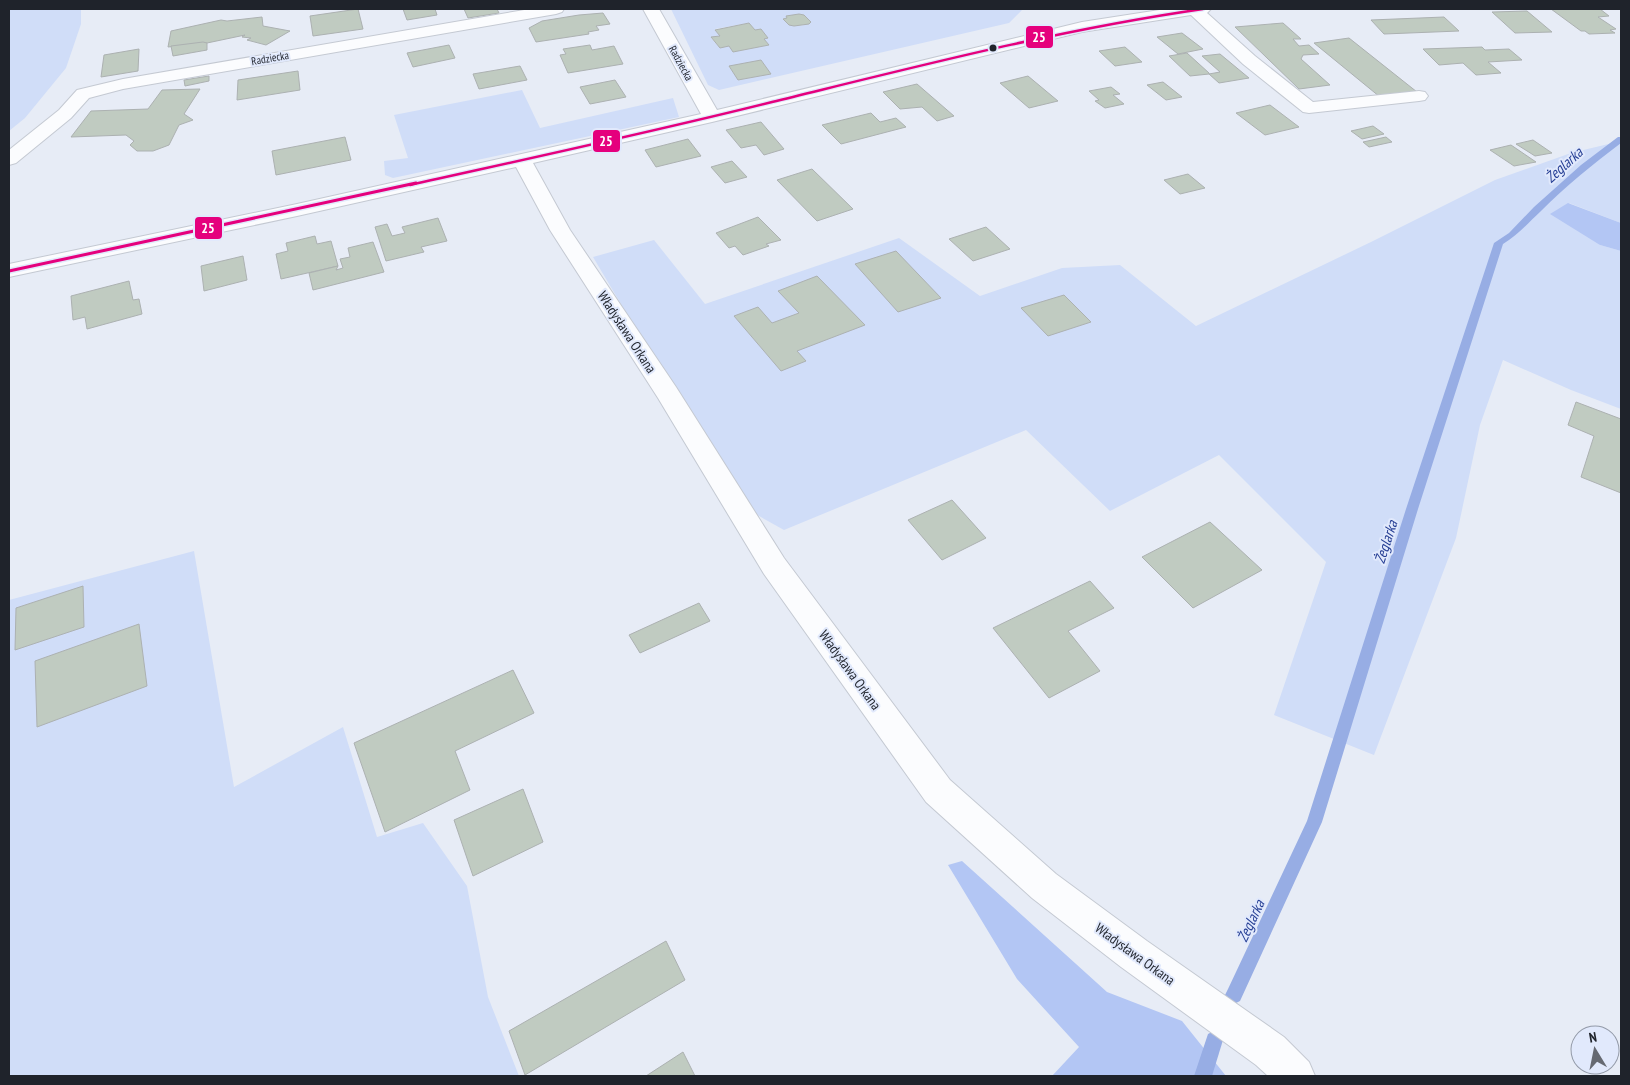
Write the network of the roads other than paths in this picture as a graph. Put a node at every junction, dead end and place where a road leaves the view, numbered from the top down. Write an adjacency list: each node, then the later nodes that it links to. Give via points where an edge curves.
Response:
1 (556, 9): 6 (street, Radziecka, via 123,84 83,94 65,114)
2 (651, 9): 5 (street, Radziecka)
3 (1199, 9): 4 (street, via 1249,60 1309,108); 5 (street, via 1075,21)
4 (1419, 96)
5 (712, 117): 7 (street)
6 (9, 159)
7 (522, 160): 8 (street); 9 (street, Władysława Orkana, via 560,230 667,393 774,566 938,792 1044,886 1270,1051)
8 (9, 271)
9 (1295, 1076)

